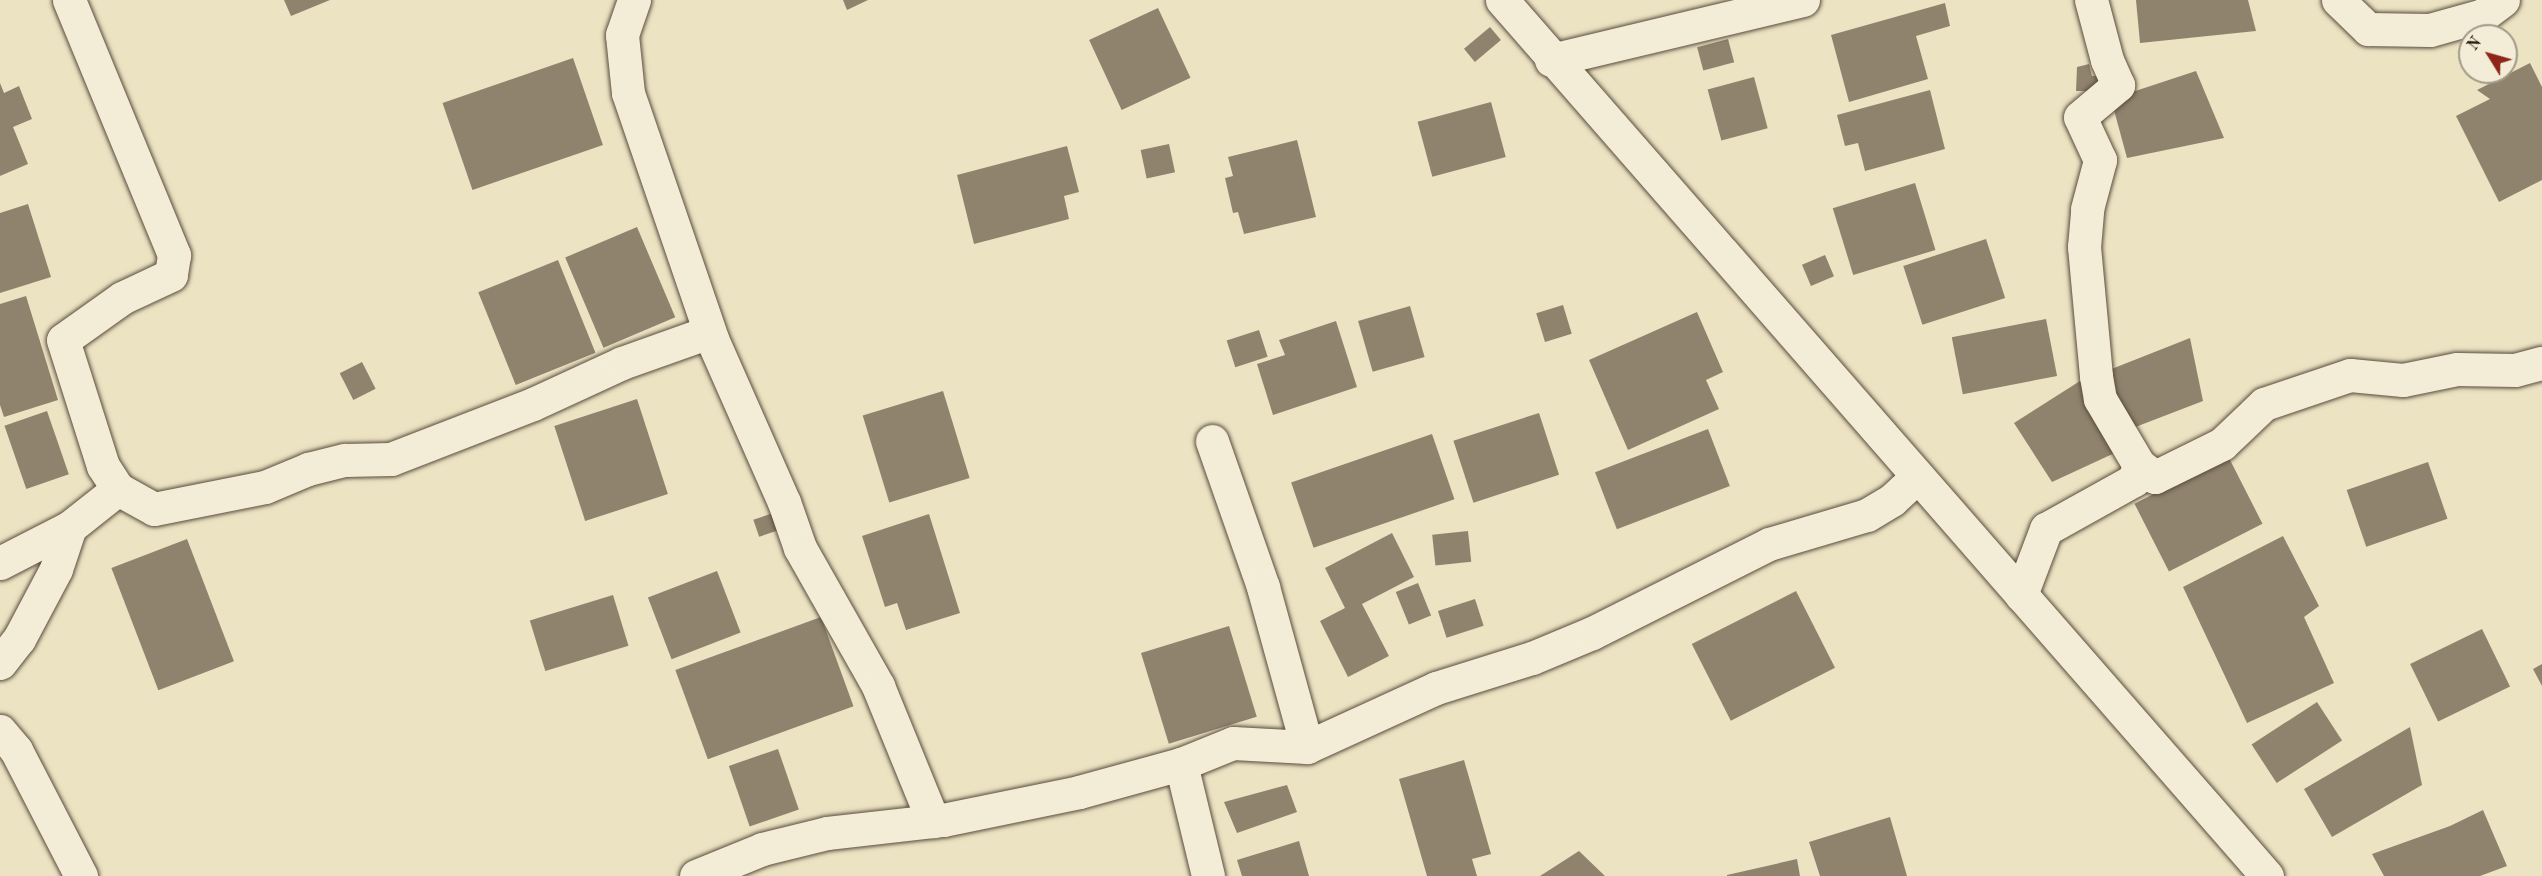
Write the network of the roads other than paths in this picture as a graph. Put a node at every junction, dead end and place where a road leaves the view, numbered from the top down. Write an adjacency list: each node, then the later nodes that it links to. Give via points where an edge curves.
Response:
1 (69, 0): 14 (street, via 174,255 171,275 122,298 63,340 103,466)
2 (634, 0): 9 (street, via 622,34 628,93)
3 (1502, 0): 8 (street)
4 (1803, 0): 8 (street)
5 (2091, 0): 12 (street, via 2118,85 2080,117 2100,160 2087,209 2084,247 2096,376 2100,399)
6 (2338, 0): 7 (street, via 2368,29 2430,30 2483,15)
7 (2503, 0)
8 (1551, 60): 13 (street, via 1776,309)
9 (709, 332): 14 (street, via 622,363 533,404 391,459 345,460 308,469 265,487 154,509); 22 (street, via 784,502 800,548 878,686)
10 (2542, 363): 12 (street, via 2515,370 2457,369 2403,380 2350,375 2264,404 2222,444 2155,477)
11 (1212, 441): 20 (street, via 1263,587)
12 (2139, 465): 17 (street, via 2133,480 2046,530)
13 (1917, 477): 17 (street); 20 (street, via 1867,516 1769,544 1592,633 1532,658 1436,688)
14 (118, 489): 15 (street)
15 (70, 527): 16 (street); 18 (street, via 56,569 19,639)
16 (0, 563)
17 (2021, 595): 26 (street)
18 (0, 663)
19 (0, 731): 23 (street, via 16,750)
20 (1307, 747): 21 (street, via 1233,743)
21 (1181, 764): 22 (street, via 1079,792); 25 (street)
22 (933, 821): 24 (street, via 827,833 762,849)
23 (81, 876)
24 (696, 876)
25 (1208, 876)
26 (2267, 876)

